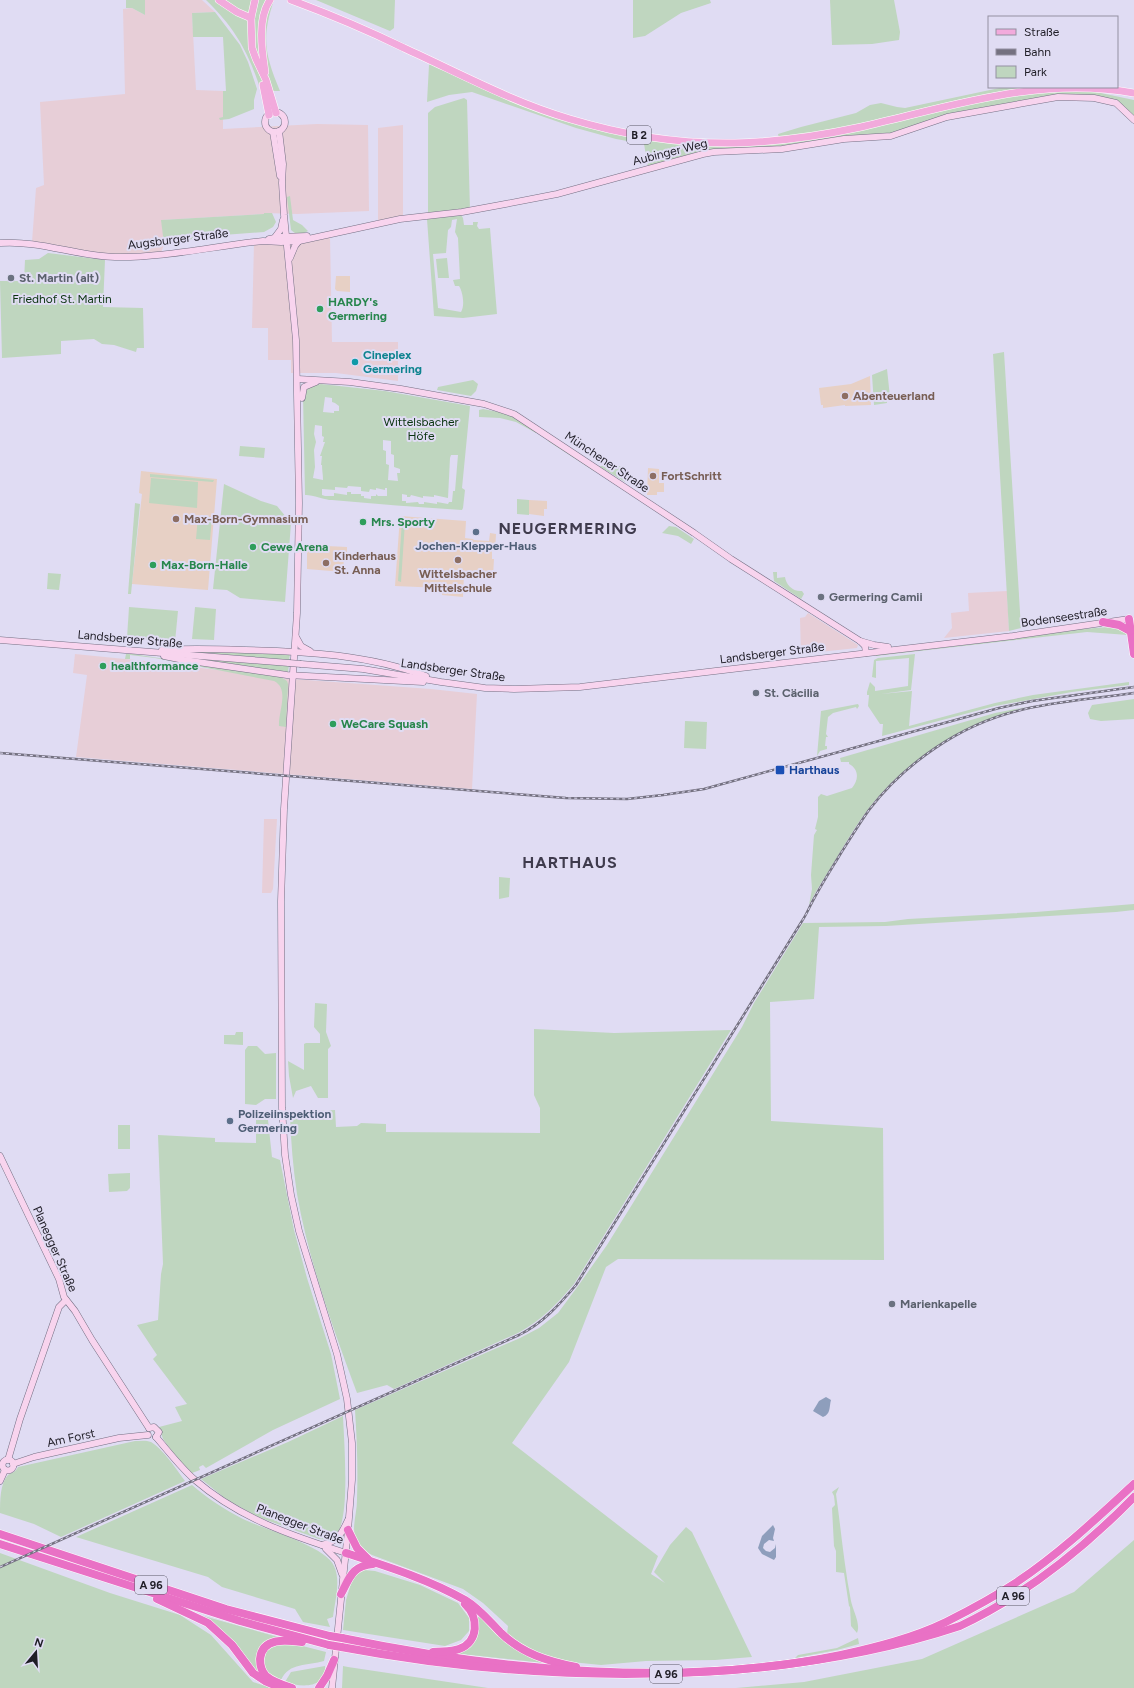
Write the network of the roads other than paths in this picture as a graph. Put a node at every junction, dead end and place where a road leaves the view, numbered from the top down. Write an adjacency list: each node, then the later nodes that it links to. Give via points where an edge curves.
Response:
1 (219, 0): 5 (main road, via 232,10)
2 (255, 0): 5 (main road)
3 (270, 0): 7 (main road, via 261,37)
4 (291, 0): 8 (main road, B 2, via 347,22 480,84 542,109 594,126 662,139 708,143 792,140 862,127 983,98 1037,89)
5 (251, 18): 6 (main road, via 252,48)
6 (260, 69): 7 (main road); 11 (main road)
7 (266, 80): 11 (main road)
8 (1061, 88)
9 (1092, 88): 10 (main road, B 2)
10 (1134, 94)
11 (273, 114): 13 (main road, via 266,118 266,124 268,129); 13 (main road, via 281,115 284,120 284,126)
12 (1134, 120): 15 (main road, Aubinger Weg, via 1116,103 1094,98 1076,96 1040,99 947,117 891,136 782,149 702,154 557,194 462,212 400,219)
13 (276, 132): 14 (main road, via 277,164 282,183)
14 (284, 215): 16 (main road, via 281,229); 17 (main road)
15 (318, 236): 17 (main road, Aubinger Weg); 19 (main road, Aubinger Weg)
16 (275, 238): 17 (main road, Augsburger Straße); 18 (main road, Augsburger Straße)
17 (287, 239): 18 (main road, Augsburger Straße); 19 (main road, Aubinger Weg); 21 (main road)
18 (263, 241): 20 (main road, Augsburger Straße, via 153,255 114,257 85,255 25,243)
19 (299, 241): 21 (main road)
20 (0, 243)
21 (289, 260): 22 (main road)
22 (298, 379): 23 (main road, Münchener Straße); 24 (main road)
23 (323, 380): 24 (main road, via 303,388 302,433); 30 (main road, Münchener Straße, via 401,389 484,404 514,414 731,559)
24 (298, 439): 27 (main road)
25 (1103, 622): 26 (main road, Bodenseestraße); 26 (highway, via 1119,625); 28 (main road, Bodenseestraße)
26 (1132, 622): 37 (highway)
27 (296, 637): 32 (main road, via 288,647); 33 (main road); 35 (main road, via 303,648)
28 (997, 638): 31 (main road, Landsberger Straße)
29 (0, 640): 34 (main road, Landsberger Straße)
30 (860, 641): 31 (main road); 36 (main road, via 865,646)
31 (900, 648): 36 (main road, Landsberger Straße)
32 (279, 650): 33 (main road); 34 (main road, via 179,649)
33 (295, 651): 35 (main road); 39 (main road)
34 (149, 652): 38 (main road); 41 (main road, Landsberger Straße, bridge, via 363,669)
35 (315, 653): 41 (main road, via 407,669)
36 (866, 653): 41 (main road, Landsberger Straße, via 580,687 514,689)
37 (1134, 654)
38 (276, 674): 39 (main road); 42 (main road, via 286,679)
39 (294, 676): 40 (main road); 42 (main road)
40 (310, 676): 41 (main road); 42 (main road)
41 (434, 681)
42 (293, 688): 53 (main road, via 285,794 281,901 281,1056 285,1155 299,1231 334,1342 347,1399 352,1443)
43 (0, 1156): 44 (main road, Planegger Straße, via 59,1279)
44 (66, 1300): 45 (main road, Planegger Straße); 47 (main road, via 59,1307 20,1419)
45 (148, 1431): 46 (main road, via 151,1438); 46 (main road, Planegger Straße, via 154,1427 157,1429 159,1432); 47 (main road, Am Forst)
46 (156, 1437): 58 (main road, Planegger Straße, via 192,1477 228,1505 263,1524)
47 (11, 1462): 48 (main road); 48 (main road, via 12,1469 9,1471)
48 (3, 1466): 49 (main road)
49 (0, 1481)
50 (1134, 1484): 69 (highway, A 96, via 1052,1557 1017,1582 944,1623 920,1632 861,1651 746,1671 698,1674)
51 (1134, 1497): 54 (highway, A 96)
52 (1134, 1503): 54 (highway)
53 (349, 1518): 55 (main road); 58 (main road, via 338,1538)
54 (1113, 1519): 68 (highway, A 96, via 1062,1563 984,1614 926,1640)
55 (348, 1530): 59 (main road); 60 (highway, via 357,1548)
56 (0, 1534): 66 (highway, A 96, bridge, via 226,1609 330,1636)
57 (0, 1544): 62 (highway, A 96)
58 (322, 1545): 59 (main road, Planegger Straße); 61 (main road, via 336,1560)
59 (346, 1553): 60 (highway); 61 (main road)
60 (373, 1562): 63 (highway, via 424,1580); 64 (highway, via 355,1570)
61 (343, 1577): 64 (main road)
62 (133, 1587): 65 (highway, A 96, via 240,1621); 71 (highway, via 208,1624 232,1645 253,1673)
63 (450, 1593): 66 (highway, via 472,1613 475,1626 471,1639 465,1646 452,1651); 69 (highway, via 472,1605 508,1640 532,1655 553,1662)
64 (341, 1594): 67 (main road)
65 (329, 1645): 70 (highway, A 96, bridge, via 464,1669); 72 (highway, via 280,1640 264,1648 260,1662 264,1673 271,1680)
66 (416, 1653): 69 (highway, A 96, via 526,1668)
67 (334, 1660): 73 (highway); 74 (main road)
68 (864, 1660)
69 (612, 1673)
70 (602, 1682)
71 (281, 1688)
72 (292, 1688)
73 (319, 1688)
74 (332, 1688)

